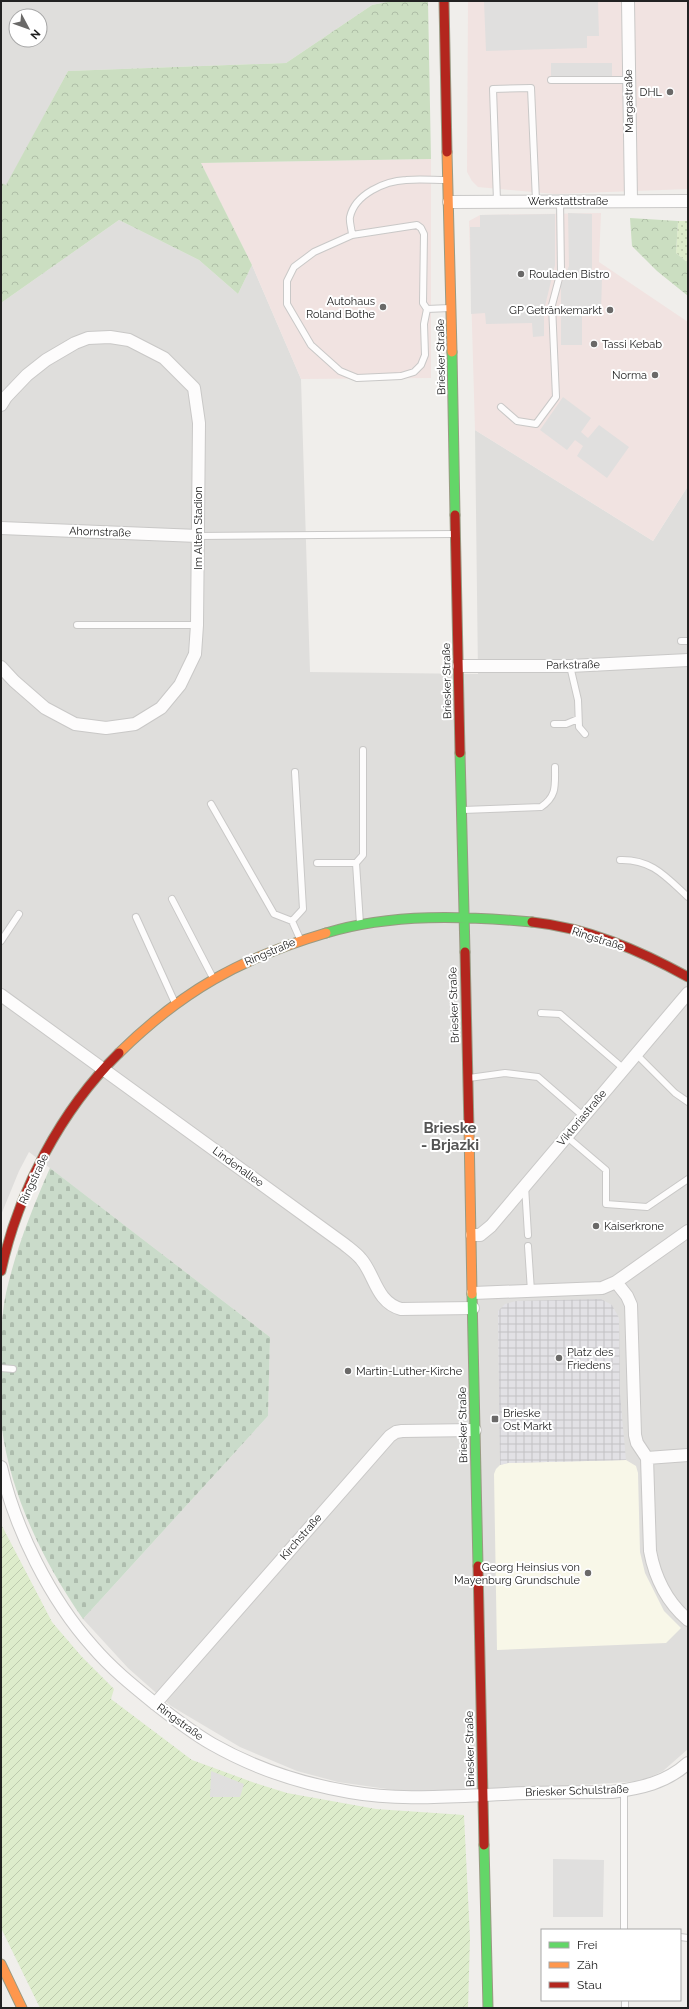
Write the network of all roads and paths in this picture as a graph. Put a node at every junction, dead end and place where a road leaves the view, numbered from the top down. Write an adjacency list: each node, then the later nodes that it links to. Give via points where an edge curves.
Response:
1 (444, 1): 5 (main road, Briesker Straße)
2 (628, 1): 4 (street, Margastraße)
3 (551, 80): 4 (lane)
4 (629, 80): 9 (street, Margastraße)
5 (448, 180): 11 (main road, Briesker Straße); 12 (lane, via 405,180 368,192 354,205 350,218)
6 (536, 200): 7 (street, Werkstattstraße); 8 (street, Werkstattstraße); 8 (lane, via 531,88 494,90)
7 (560, 200): 9 (street, Werkstattstraße); 16 (lane, via 561,271 552,305 556,397 536,424 517,421)
8 (497, 201): 11 (street, Werkstattstraße)
9 (631, 201): 10 (street, Werkstattstraße)
10 (688, 201)
11 (449, 202): 13 (main road, Briesker Straße)
12 (352, 235): 14 (lane, via 416,225 421,228 424,234 422,303); 14 (lane, via 314,252 294,267 287,281 287,304 310,346 340,371 357,378 401,376 414,372 421,365 425,355 424,324)
13 (451, 308): 14 (lane); 18 (main road, Briesker Straße)
14 (427, 309)
15 (1, 405): 19 (street, Im Alten Stadion, via 27,375 46,360 88,338 110,337 129,340 164,358 194,388 199,423)
16 (501, 407)
17 (1, 528): 19 (street, Ahornstraße)
18 (456, 534): 19 (lane); 23 (main road, Briesker Straße)
19 (198, 536): 20 (street, Im Alten Stadion)
20 (197, 624): 21 (lane); 25 (street, Im Alten Stadion, via 196,654 180,685 161,708 135,724 106,728 75,724 46,708)
21 (77, 625)
22 (688, 660): 24 (street, Parkstraße)
23 (459, 666): 24 (street, Parkstraße); 33 (main road, Briesker Straße)
24 (570, 666): 26 (lane, via 578,700)
25 (1, 667)
26 (578, 719): 27 (lane, via 566,724); 28 (lane, via 579,727)
27 (554, 724)
28 (585, 734)
29 (363, 750): 36 (lane, via 363,855)
30 (555, 767): 33 (lane, via 555,788 550,801 541,807)
31 (295, 772): 42 (lane, via 303,909)
32 (211, 804): 42 (lane, via 274,914)
33 (462, 810): 41 (main road, Briesker Straße)
34 (620, 860): 37 (lane, via 634,859 649,864)
35 (317, 862): 36 (lane)
36 (356, 863): 43 (lane)
37 (688, 897)
38 (172, 899): 47 (lane)
39 (19, 914): 45 (lane)
40 (136, 917): 50 (lane)
41 (464, 918): 43 (main road, Ringstraße, via 398,919); 46 (main road, Ringstraße, via 547,925 584,932 613,942); 55 (main road, Briesker Straße)
42 (292, 921): 44 (lane)
43 (360, 924): 44 (main road, Ringstraße)
44 (300, 940): 47 (main road, Ringstraße)
45 (1, 941)
46 (688, 977)
47 (213, 978): 50 (main road, Ringstraße)
48 (688, 993): 52 (street, Viktoriastraße)
49 (1, 995): 53 (street, Lindenallee)
50 (176, 1002): 53 (main road, Ringstraße, via 126,1044)
51 (540, 1013): 54 (lane, via 560,1014)
52 (636, 1054): 54 (street, Viktoriastraße); 56 (lane)
53 (103, 1069): 65 (main road, Ringstraße, via 42,1157 13,1227); 69 (street, Lindenallee, via 344,1244 362,1259 373,1282 392,1306 401,1309)
54 (624, 1069): 57 (street, Viktoriastraße)
55 (469, 1078): 57 (lane, via 505,1073 538,1077); 62 (main road, Briesker Straße)
56 (688, 1102)
57 (583, 1116): 58 (street, Viktoriastraße)
58 (566, 1136): 59 (lane, via 606,1170 606,1204 647,1207); 60 (street, Viktoriastraße)
59 (688, 1179)
60 (525, 1185): 62 (street, Viktoriastraße, via 486,1232); 63 (lane)
61 (688, 1231): 66 (street)
62 (472, 1235): 68 (main road, Briesker Straße)
63 (528, 1235)
64 (528, 1246): 67 (lane)
65 (1, 1271)
66 (616, 1282): 67 (street, via 602,1288); 74 (street, via 628,1296 631,1305 635,1435)
67 (531, 1291): 68 (street)
68 (473, 1293): 69 (main road, Briesker Straße)
69 (473, 1308): 72 (main road, Briesker Straße)
70 (1, 1368): 71 (lane)
71 (13, 1369)
72 (475, 1430): 77 (street, Kirchstraße, via 402,1431 390,1436); 80 (main road, Briesker Straße)
73 (688, 1455): 74 (street)
74 (647, 1458): 76 (street, via 650,1551 653,1566 668,1596)
75 (1, 1467): 77 (street, Ringstraße, via 18,1521 40,1568 63,1608 93,1647)
76 (688, 1620)
77 (155, 1704): 80 (street, Ringstraße, via 178,1723 213,1745 272,1772 351,1792 408,1798)
78 (688, 1764): 79 (street, Briesker Schulstraße, via 655,1784)
79 (624, 1790): 80 (street, Briesker Schulstraße); 81 (lane)
80 (483, 1795): 84 (main road, Briesker Straße)
81 (624, 1929)
82 (1, 1964): 83 (main road)
83 (22, 2008)
84 (488, 2008)

